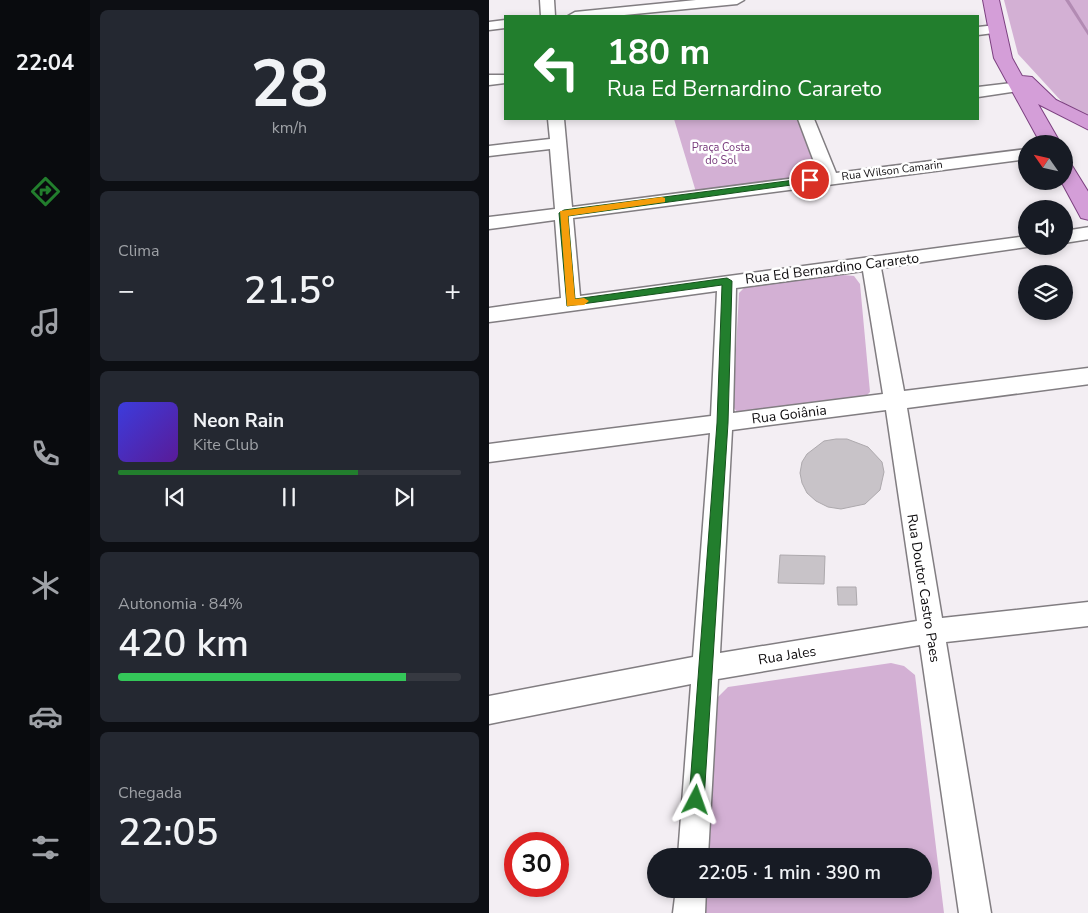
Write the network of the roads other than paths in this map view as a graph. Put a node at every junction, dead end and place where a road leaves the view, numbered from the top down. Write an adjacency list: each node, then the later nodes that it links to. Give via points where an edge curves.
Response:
1 (547, 0): 4 (street)
2 (737, 0): 5 (street)
3 (991, 0): 8 (main road)
4 (549, 15)
5 (585, 15)
6 (504, 24): 7 (street)
7 (489, 26)
8 (996, 29): 9 (street); 10 (main road)
9 (979, 31)
10 (1003, 58): 13 (main road); 17 (main road, via 1049,104)
11 (504, 78): 12 (street)
12 (489, 80)
13 (1020, 86): 14 (street); 18 (main road)
14 (979, 92)
15 (556, 120): 19 (street)
16 (806, 120): 22 (street)
17 (1088, 124)
18 (1046, 135)
19 (558, 143): 20 (street); 24 (street)
20 (489, 151)
21 (1018, 155): 22 (street, Rua Wilson Camarin)
22 (829, 178): 24 (street, Rua Wilson Camarin)
23 (1073, 185): 25 (main road)
24 (564, 213): 26 (street, Rua Wilson Camarin); 32 (street)
25 (1088, 213)
26 (489, 223)
27 (1088, 233): 28 (street)
28 (1073, 236)
29 (1018, 243): 30 (street, Rua Ed Bernardino Carareto)
30 (871, 264): 31 (street, Rua Ed Bernardino Carareto); 35 (street, Rua Doutor Castro Paes)
31 (727, 281): 32 (street, Rua Ed Bernardino Carareto); 36 (street)
32 (571, 303): 33 (street, Rua Ed Bernardino Carareto)
33 (489, 315)
34 (1088, 376): 35 (street, Rua Goiânia)
35 (895, 400): 36 (street, Rua Goiânia); 39 (street, Rua Doutor Castro Paes)
36 (722, 423): 37 (street, Rua Goiânia); 40 (street)
37 (489, 453)
38 (1088, 614): 39 (street, Rua Jales)
39 (930, 631): 40 (street, Rua Jales); 45 (street, Rua Doutor Castro Paes)
40 (705, 668): 41 (street, Rua Jales); 42 (street)
41 (489, 710)
42 (694, 848)
43 (690, 898): 44 (street)
44 (689, 913)
45 (975, 913)

